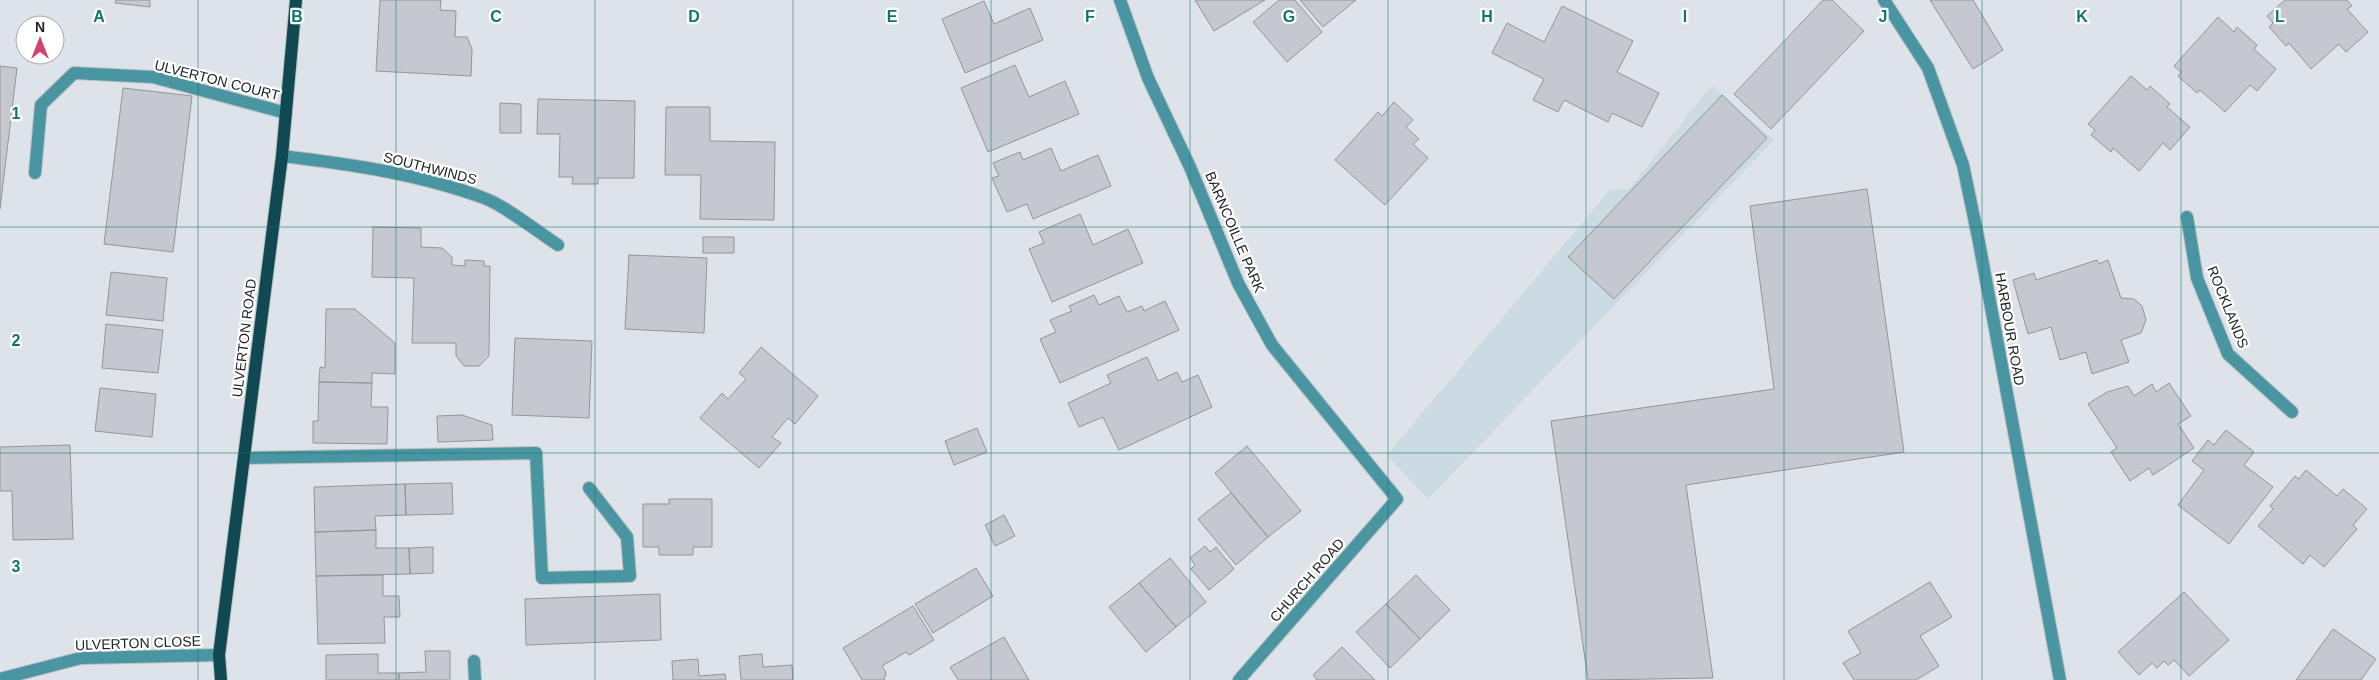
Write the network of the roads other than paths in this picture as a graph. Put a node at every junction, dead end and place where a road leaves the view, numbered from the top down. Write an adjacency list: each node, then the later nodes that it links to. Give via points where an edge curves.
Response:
1 (296, 0): 4 (main road, ULVERTON ROAD)
2 (1884, 0): 19 (street, HARBOUR ROAD, via 1928,68 1963,165)
3 (1120, 1): 12 (street, BARNCOILLE PARK, via 1148,78 1190,167 1238,283 1272,345)
4 (286, 113): 5 (main road, ULVERTON ROAD); 6 (street, ULVERTON COURT, via 153,77 74,73 41,105)
5 (282, 156): 8 (street, SOUTHWINDS, via 342,163 414,178 485,198); 10 (main road, ULVERTON ROAD)
6 (35, 173)
7 (2187, 217): 9 (street, ROCKLANDS, via 2197,278 2228,354)
8 (558, 245)
9 (2292, 412)
10 (244, 458): 11 (street, via 536,453 542,578 630,576 627,537); 13 (main road, ULVERTON ROAD)
11 (589, 488)
12 (1397, 499): 18 (street, CHURCH ROAD)
13 (219, 655): 15 (street, ULVERTON CLOSE, via 81,658); 16 (main road, ULVERTON ROAD)
14 (474, 661): 17 (street)
15 (0, 679)
16 (221, 680)
17 (475, 680)
18 (1239, 680)
19 (2060, 680)

